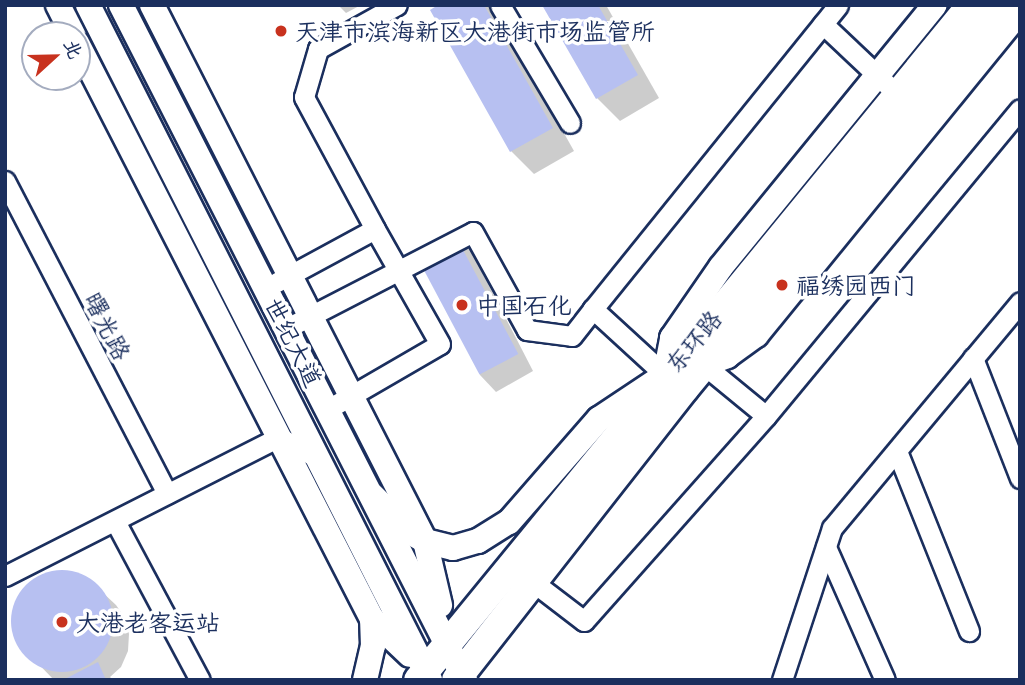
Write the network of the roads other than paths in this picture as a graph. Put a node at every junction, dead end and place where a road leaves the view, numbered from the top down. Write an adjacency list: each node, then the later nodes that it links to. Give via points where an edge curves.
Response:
1 (58, 5): 10 (main road)
2 (88, 5): 28 (main road, 世纪大道)
3 (121, 5): 20 (main road, 世纪大道)
4 (152, 5): 19 (main road)
5 (397, 5): 17 (street, via 318,49 304,97)
6 (500, 5): 15 (street)
7 (838, 5): 11 (street)
8 (935, 5): 13 (main road)
9 (1004, 8): 13 (highway, 东环路); 26 (highway, 东环路)
10 (66, 21)
11 (823, 24): 13 (street); 22 (street)
12 (91, 70): 32 (main road)
13 (888, 85): 27 (highway, 东环路)
14 (1020, 109): 31 (street)
15 (570, 123)
16 (5, 181): 36 (street, 曙光路)
17 (375, 229): 18 (street); 19 (street)
18 (397, 269): 22 (street, via 473,232 527,330 572,336); 23 (street); 29 (street, via 439,344)
19 (290, 275): 20 (street); 23 (main road)
20 (267, 288): 24 (main road, 世纪大道)
21 (1020, 302): 25 (street)
22 (593, 309): 27 (street)
23 (310, 315): 24 (street); 29 (main road)
24 (287, 328): 30 (main road, 世纪大道)
25 (973, 358): 33 (street); 35 (street)
26 (705, 365): 31 (street); 42 (highway, 东环路)
27 (665, 375): 39 (main road, via 599,419 499,529 453,548); 45 (highway, 东环路)
28 (280, 386): 32 (main road); 34 (main road, 世纪大道)
29 (351, 395): 30 (street); 39 (main road)
30 (328, 409): 37 (main road, 世纪大道)
31 (766, 416): 42 (street, via 583,621)
32 (279, 437): 34 (street); 36 (street); 43 (main road)
33 (897, 452): 40 (street, via 832,528); 44 (street)
34 (317, 458): 46 (main road, 世纪大道)
35 (1020, 478)
36 (167, 493): 38 (street)
37 (372, 495): 39 (main road, via 408,531); 45 (main road, 世纪大道)
38 (115, 521): 41 (street); 48 (street)
39 (425, 541): 45 (main road)
40 (826, 547): 50 (street); 51 (street)
41 (5, 576)
42 (533, 582): 47 (highway, 东环路)
43 (372, 619): 46 (main road); 49 (main road, via 373,646)
44 (969, 631)
45 (448, 644): 46 (highway, 东环路); 47 (main road, 世纪大道)
46 (421, 677)
47 (461, 677)
48 (200, 680)
49 (365, 680)
50 (782, 680)
51 (885, 680)

